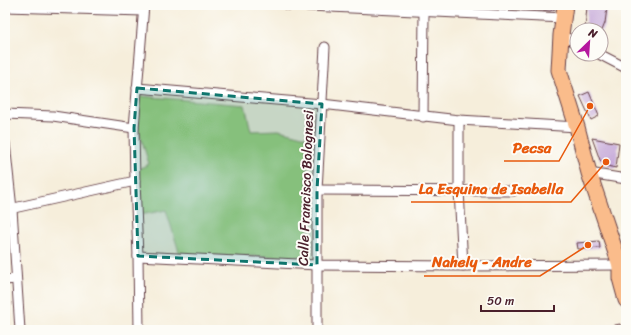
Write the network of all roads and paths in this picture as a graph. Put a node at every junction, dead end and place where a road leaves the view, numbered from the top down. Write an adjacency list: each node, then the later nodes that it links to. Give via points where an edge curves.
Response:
1 (288, 5): 2 (street)
2 (331, 6): 5 (street)
3 (5, 7): 4 (street)
4 (144, 8): 12 (street)
5 (424, 11): 6 (street); 15 (street)
6 (565, 11): 7 (main road)
7 (562, 35): 8 (street); 17 (main road, via 559,70)
8 (569, 39)
9 (325, 47): 13 (street, Calle Francisco Bolognesi)
10 (609, 59): 11 (street)
11 (626, 68)
12 (137, 88): 13 (street); 18 (street)
13 (322, 104): 15 (street); 23 (street, Calle Francisco Bolognesi)
14 (5, 114): 18 (street, via 54,116)
15 (423, 117): 16 (street)
16 (458, 120): 17 (street); 24 (street)
17 (577, 127): 20 (main road)
18 (134, 128): 22 (street)
19 (5, 144): 26 (street)
20 (589, 173): 21 (street); 30 (main road)
21 (626, 179)
22 (135, 181): 26 (street); 27 (street)
23 (316, 190): 24 (street); 28 (street, Calle Francisco Bolognesi)
24 (459, 190): 25 (street); 29 (street)
25 (513, 191)
26 (8, 210): 32 (street)
27 (138, 256): 28 (street); 35 (street)
28 (317, 265): 29 (street); 36 (street, Calle Francisco Bolognesi)
29 (463, 266): 30 (street)
30 (623, 269): 33 (main road, via 620,278)
31 (5, 280): 32 (street)
32 (16, 280): 34 (street)
33 (626, 300)
34 (20, 330)
35 (139, 330)
36 (317, 330)

